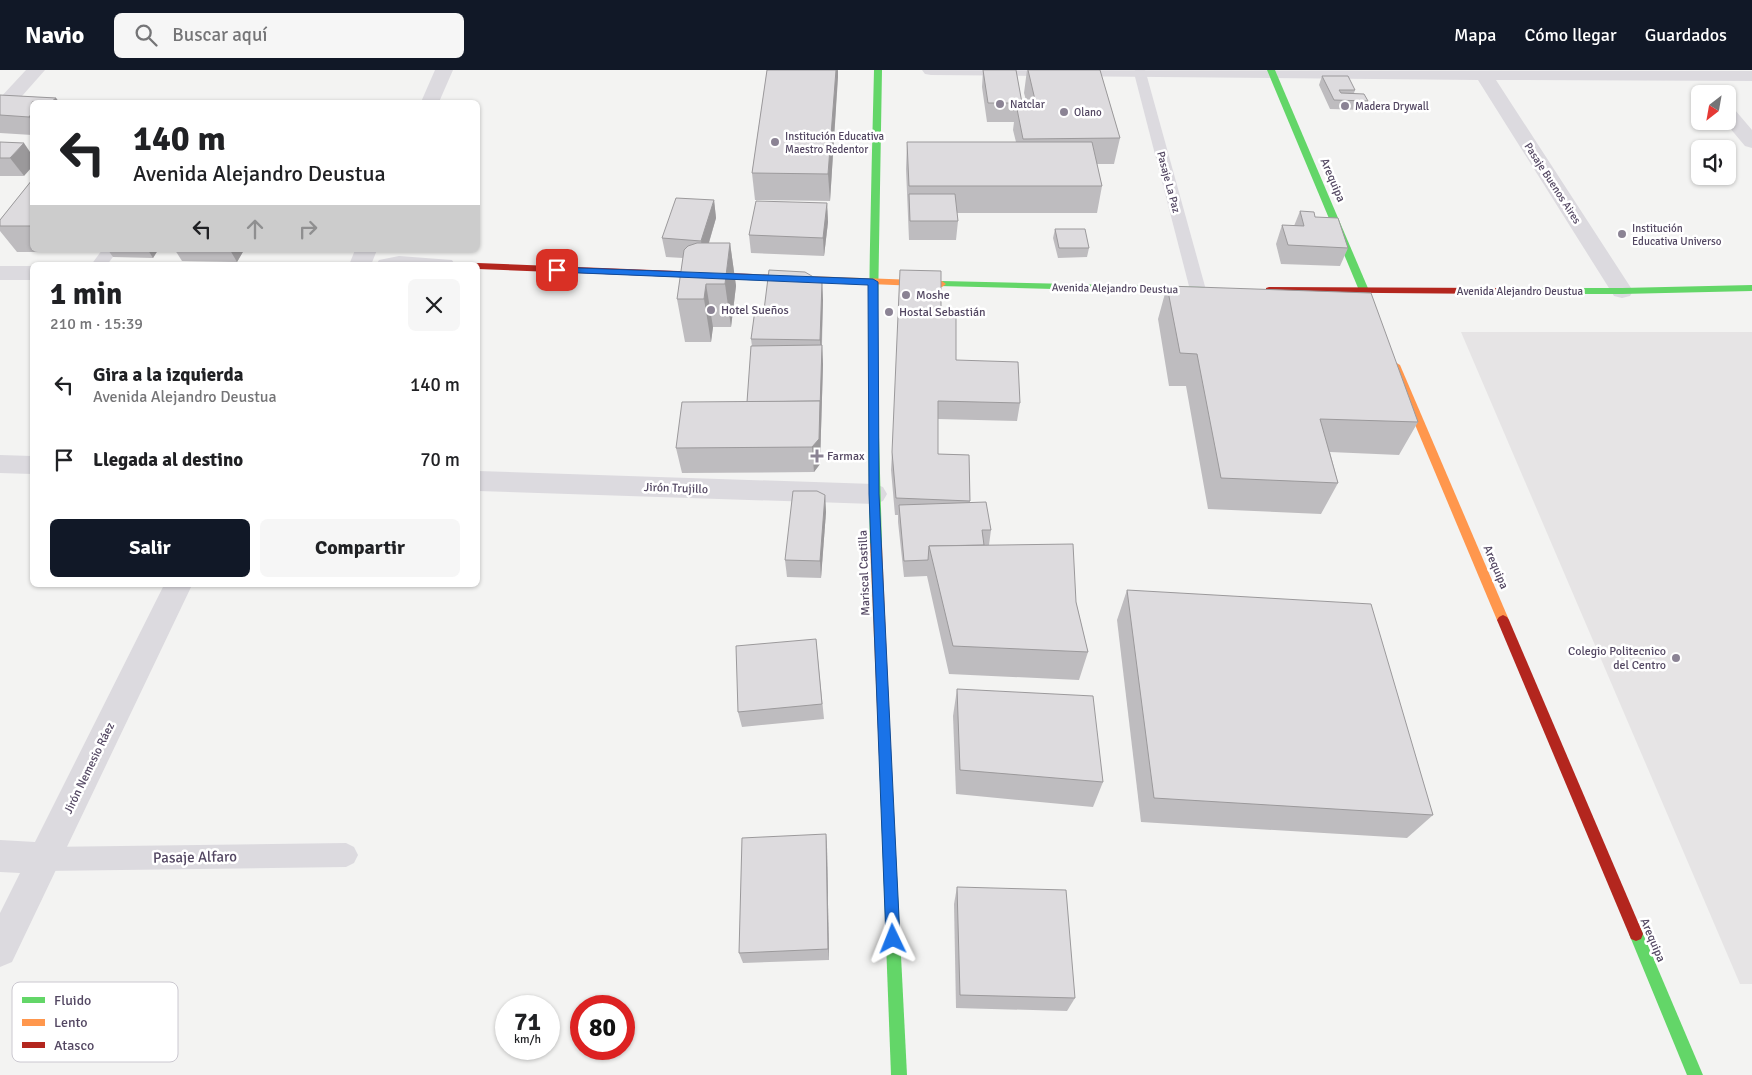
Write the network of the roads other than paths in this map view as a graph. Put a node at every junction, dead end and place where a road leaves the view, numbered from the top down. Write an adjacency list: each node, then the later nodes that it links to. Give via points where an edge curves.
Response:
1 (36, 70): 13 (street)
2 (444, 70): 12 (street)
3 (878, 70): 19 (main road, Mariscal Castilla)
4 (931, 70): 8 (street)
5 (1227, 71): 6 (street); 8 (street)
6 (1272, 72): 9 (street); 24 (main road, Arequipa)
7 (1692, 73): 9 (street); 10 (street); 11 (street)
8 (1140, 74): 21 (lane, Pasaje La Paz)
9 (1484, 75): 25 (street, Pasaje Buenos Aires)
10 (1752, 76)
11 (1702, 85)
12 (431, 100)
13 (0, 108)
14 (1736, 123): 15 (street)
15 (1752, 142)
16 (480, 266): 19 (main road, Avenida Alejandro Deustua)
17 (0, 273): 18 (street)
18 (30, 273)
19 (873, 282): 21 (main road, Avenida Alejandro Deustua); 31 (main road, Mariscal Castilla)
20 (1752, 288): 25 (main road, Avenida Alejandro Deustua)
21 (1198, 290): 22 (main road, Avenida Alejandro Deustua)
22 (1218, 290)
23 (1257, 290): 24 (main road, Avenida Alejandro Deustua)
24 (1364, 291): 25 (main road, Avenida Alejandro Deustua); 26 (main road, Arequipa)
25 (1622, 291)
26 (1376, 318)
27 (1391, 355): 38 (main road, Arequipa)
28 (0, 464): 29 (street)
29 (30, 465)
30 (480, 481): 31 (street, Jirón Trujillo)
31 (874, 494): 37 (main road, Mariscal Castilla)
32 (177, 587): 35 (street, Jirón Nemesio Ráez)
33 (346, 855): 35 (lane, Pasaje Alfaro)
34 (0, 856): 35 (street)
35 (44, 859): 36 (street, Jirón Nemesio Ráez)
36 (0, 950)
37 (898, 1075)
38 (1695, 1075)

